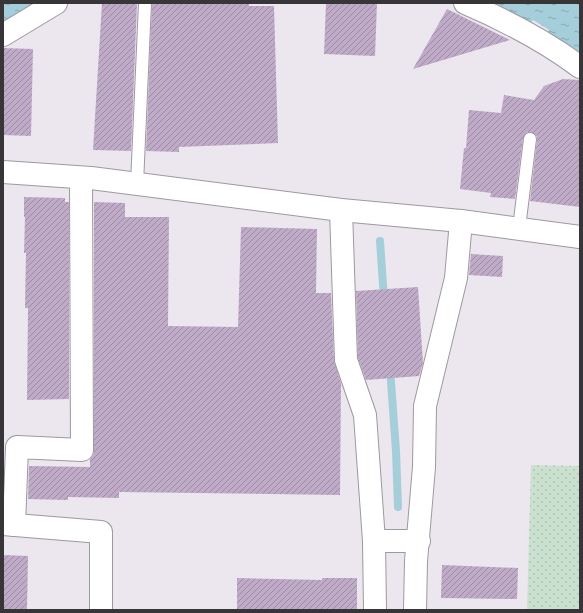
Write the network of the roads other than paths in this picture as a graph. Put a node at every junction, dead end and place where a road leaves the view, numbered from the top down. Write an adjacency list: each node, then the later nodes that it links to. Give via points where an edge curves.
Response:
1 (56, 3): 4 (street)
2 (145, 3): 9 (lane)
3 (465, 3): 5 (street, via 487,12 556,50)
4 (3, 35)
5 (580, 67)
6 (530, 139): 12 (lane)
7 (3, 172): 8 (street)
8 (81, 178): 9 (street); 14 (street, via 82,450 17,447)
9 (137, 184): 10 (street)
10 (341, 210): 11 (street); 15 (street, via 346,360 365,415)
11 (461, 221): 12 (street); 16 (street, via 456,278 425,406 424,467)
12 (519, 228): 13 (street)
13 (580, 237)
14 (8, 524): 17 (street, via 101,532)
15 (374, 541): 16 (street); 18 (street)
16 (418, 541): 19 (street)
17 (101, 610)
18 (375, 610)
19 (415, 610)

